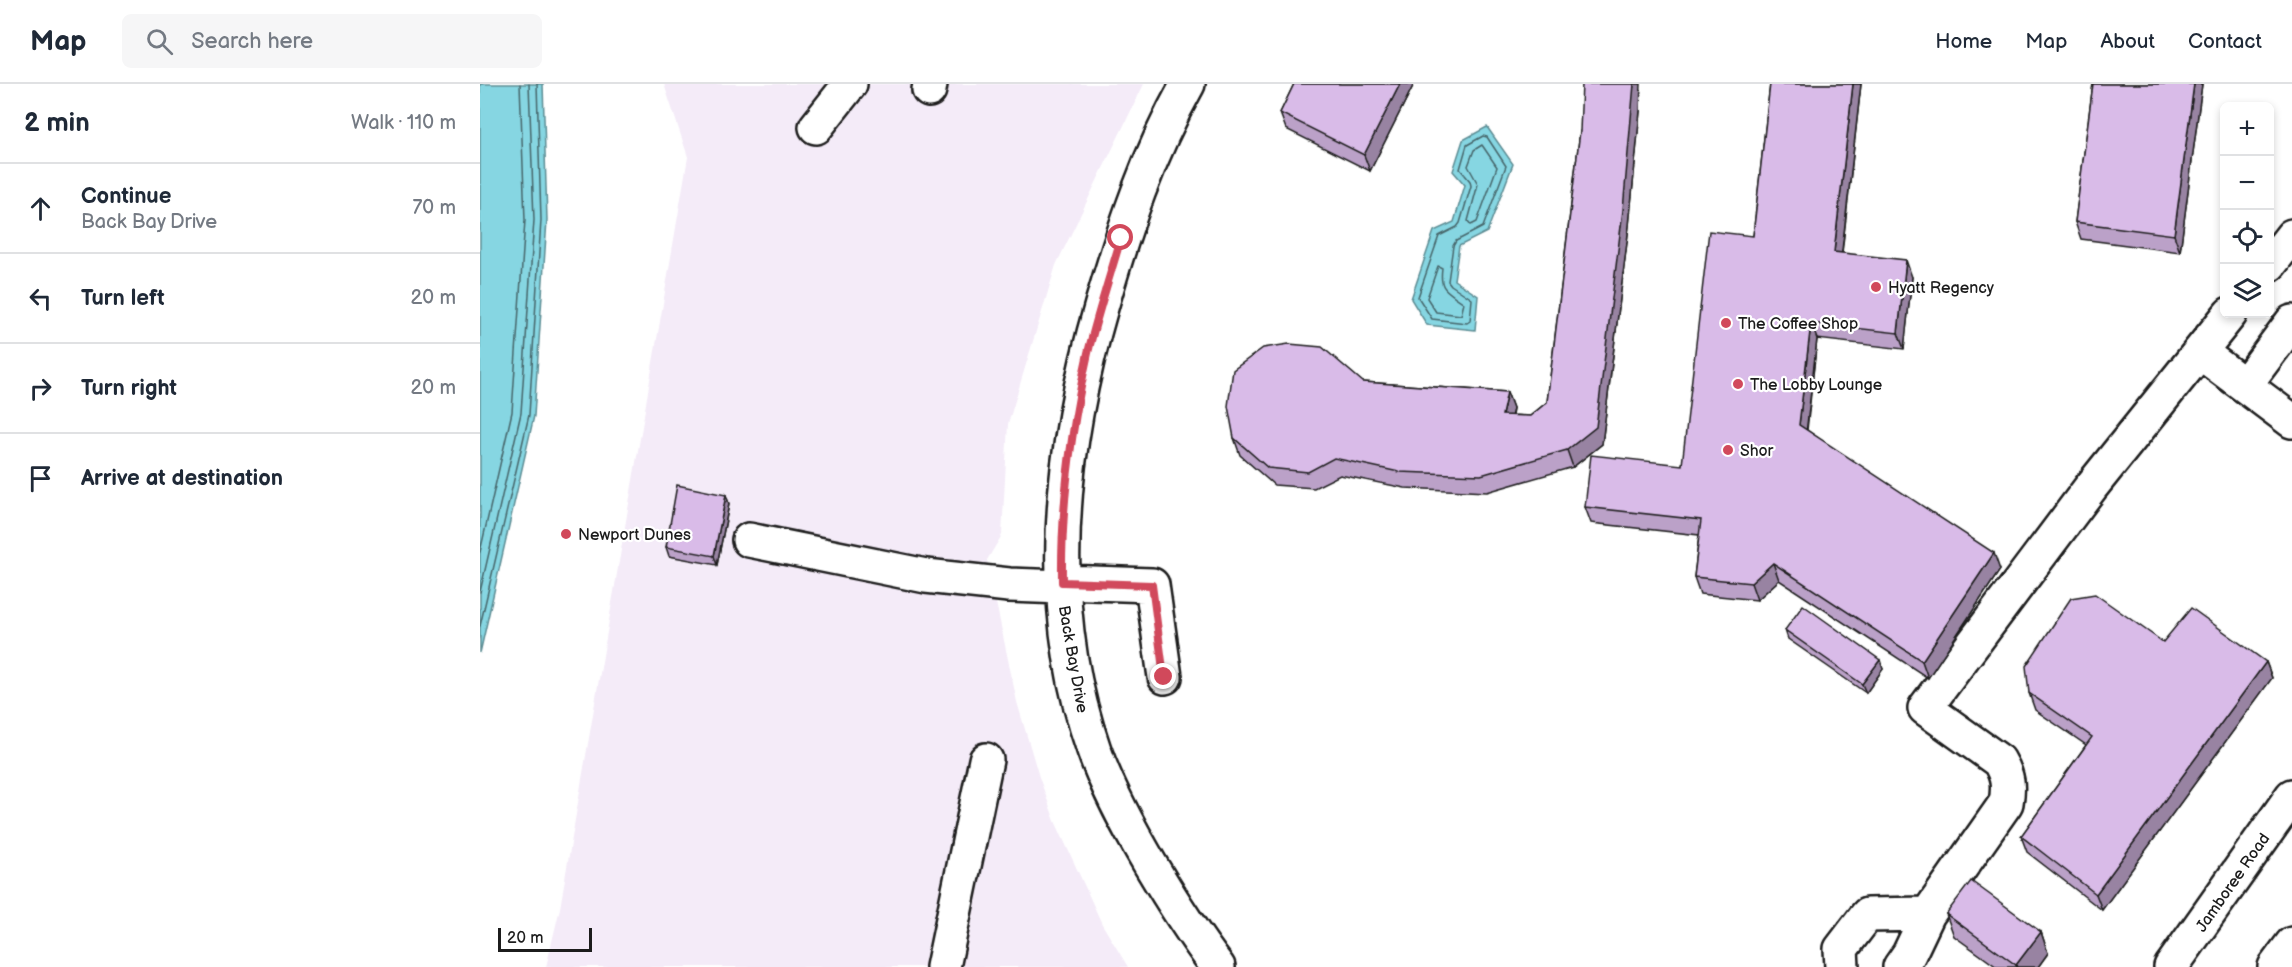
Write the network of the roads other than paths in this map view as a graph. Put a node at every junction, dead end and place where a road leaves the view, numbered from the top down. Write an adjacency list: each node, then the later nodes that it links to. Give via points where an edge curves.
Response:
1 (850, 84): 3 (street)
2 (1188, 84): 12 (street, Back Bay Drive, via 1121,238 1088,352 1066,468)
3 (816, 127)
4 (2292, 236): 5 (street)
5 (2274, 259)
6 (2227, 318): 8 (street)
7 (2292, 322): 9 (street)
8 (2200, 352): 9 (street); 16 (street, via 2091,487 1925,708 1999,761 2007,774 2008,788 2006,803)
9 (2245, 385): 10 (street)
10 (2292, 422)
11 (749, 540): 12 (street, via 926,576 1009,585)
12 (1063, 585): 13 (street, via 1152,585); 20 (street, Back Bay Drive, via 1079,699 1094,751 1126,824 1190,931)
13 (1164, 677)
14 (986, 760): 19 (street)
15 (2292, 796): 23 (street, Jamboree Road)
16 (1928, 914): 18 (street, via 1878,929 1857,959); 21 (street, via 1892,943); 22 (street)
17 (2292, 944): 24 (street)
18 (1842, 964)
19 (943, 967)
20 (1218, 967)
21 (1877, 967)
22 (1900, 967)
23 (2171, 967)
24 (2275, 967)

